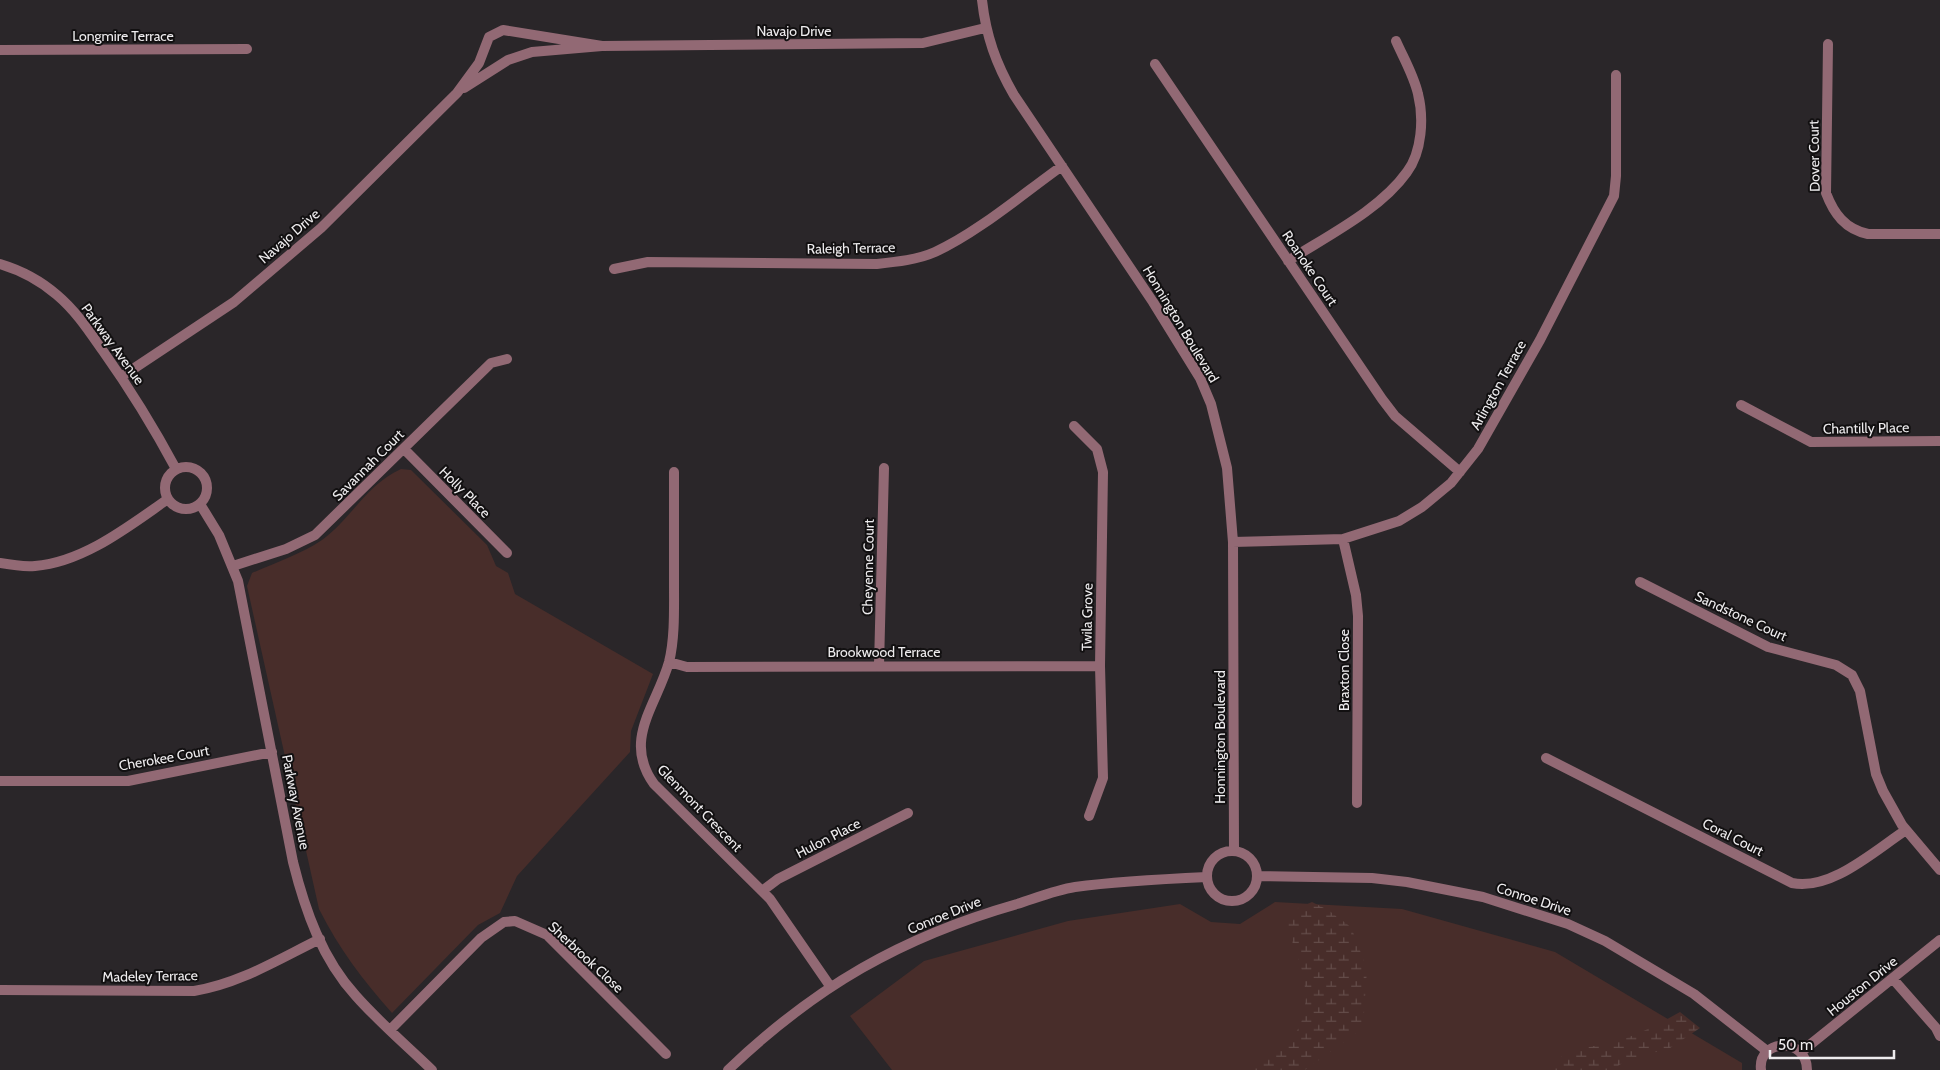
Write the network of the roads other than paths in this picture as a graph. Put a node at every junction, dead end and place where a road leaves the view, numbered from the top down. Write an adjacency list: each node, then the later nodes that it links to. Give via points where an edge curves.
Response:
1 (982, 0): 2 (street, Honnington Boulevard)
2 (985, 28): 5 (street, Navajo Drive, via 923,43); 11 (street, Honnington Boulevard, via 997,64 1014,95)
3 (1396, 42): 13 (street, via 1413,78 1421,111 1421,131 1408,172 1382,200)
4 (1828, 44): 12 (street, Dover Court, via 1826,193 1832,208 1842,221 1858,232)
5 (602, 46): 10 (street, Navajo Drive, via 532,52 508,60); 10 (street, Navajo Drive, via 502,30 489,38 479,63)
6 (247, 48): 7 (street, Longmire Terrace)
7 (0, 50)
8 (1155, 64): 13 (street, Roanoke Court)
9 (1616, 75): 25 (street, Arlington Terrace, via 1614,196 1540,340 1478,449)
10 (457, 93): 17 (street, Navajo Drive, via 321,228 248,289)
11 (1062, 166): 15 (street, Raleigh Terrace, via 956,241 911,260 876,264 648,262); 29 (street, Honnington Boulevard, via 1200,378 1211,404 1227,468)
12 (1940, 234)
13 (1288, 261): 25 (street, Roanoke Court, via 1382,399 1396,416)
14 (0, 264): 17 (street, Parkway Avenue, via 33,278 56,294 80,318)
15 (614, 269)
16 (507, 359): 21 (street, Savannah Court, via 491,363)
17 (121, 377): 23 (street, Parkway Avenue)
18 (1741, 405): 20 (street, Chantilly Place, via 1811,442)
19 (1074, 426): 36 (street, Twila Grove, via 1097,449 1102,472)
20 (1940, 441)
21 (404, 450): 30 (street, Holly Place); 32 (street, Savannah Court, via 315,535 286,549)
22 (884, 468): 35 (street, Cheyenne Court)
23 (176, 469): 26 (street, via 167,479); 27 (street, via 195,468 206,480 206,496)
24 (674, 472): 34 (street, Glenmont Crescent, via 674,611)
25 (1460, 472): 28 (street, Arlington Terrace, via 1422,507 1399,521)
26 (168, 499): 27 (street, via 186,509); 31 (street, via 127,528 83,552 35,566)
27 (200, 504): 32 (street, Parkway Avenue)
28 (1343, 539): 29 (street, Arlington Terrace); 40 (street, Braxton Close, via 1358,616)
29 (1233, 542): 44 (street, Honnington Boulevard)
30 (507, 553)
31 (0, 564)
32 (233, 566): 37 (street, Parkway Avenue)
33 (1640, 582): 43 (street, Sandstone Court, via 1768,647 1836,666 1852,675 1860,691 1876,774 1892,810)
34 (669, 662): 35 (street, Brookwood Terrace, via 687,666); 48 (street, Glenmont Crescent, via 641,738 640,755 647,774)
35 (879, 666): 36 (street, Brookwood Terrace)
36 (1100, 666): 42 (street, Twila Grove, via 1103,778)
37 (272, 752): 39 (street, Cherokee Court, via 128,781); 49 (street, Parkway Avenue, via 298,884)
38 (1546, 758): 43 (street, Coral Court, via 1792,883 1824,882)
39 (0, 781)
40 (1357, 803)
41 (908, 813): 48 (street, Hulon Place, via 778,878)
42 (1089, 816)
43 (1906, 830): 45 (street, Sandstone Court)
44 (1234, 851): 46 (street, via 1215,859); 47 (street, via 1250,858)
45 (1940, 870)
46 (1207, 876): 47 (street, via 1215,894 1232,901 1251,892); 52 (street, Conroe Drive, via 1073,887 966,918 883,955)
47 (1257, 876): 56 (street, Conroe Drive, via 1372,878 1407,882 1483,897 1568,924 1605,940 1694,994)
48 (762, 891): 52 (street, Glenmont Crescent)
49 (320, 939): 53 (street, Madeley Terrace, via 214,988 194,991); 54 (street, Parkway Avenue, via 354,994)
50 (1940, 940): 51 (street, Houston Drive)
51 (1893, 979): 55 (street); 57 (street, Houston Drive)
52 (830, 986): 60 (street, Conroe Drive)
53 (0, 990)
54 (390, 1030): 58 (street, Sherbrook Close, via 481,938 504,922 515,921 547,934); 59 (street, Parkway Avenue)
55 (1940, 1036)
56 (1767, 1051): 57 (street, via 1784,1045 1793,1046); 61 (street)
57 (1801, 1052): 62 (street)
58 (666, 1054)
59 (432, 1070)
60 (728, 1070)
61 (1761, 1070)
62 (1806, 1070)

